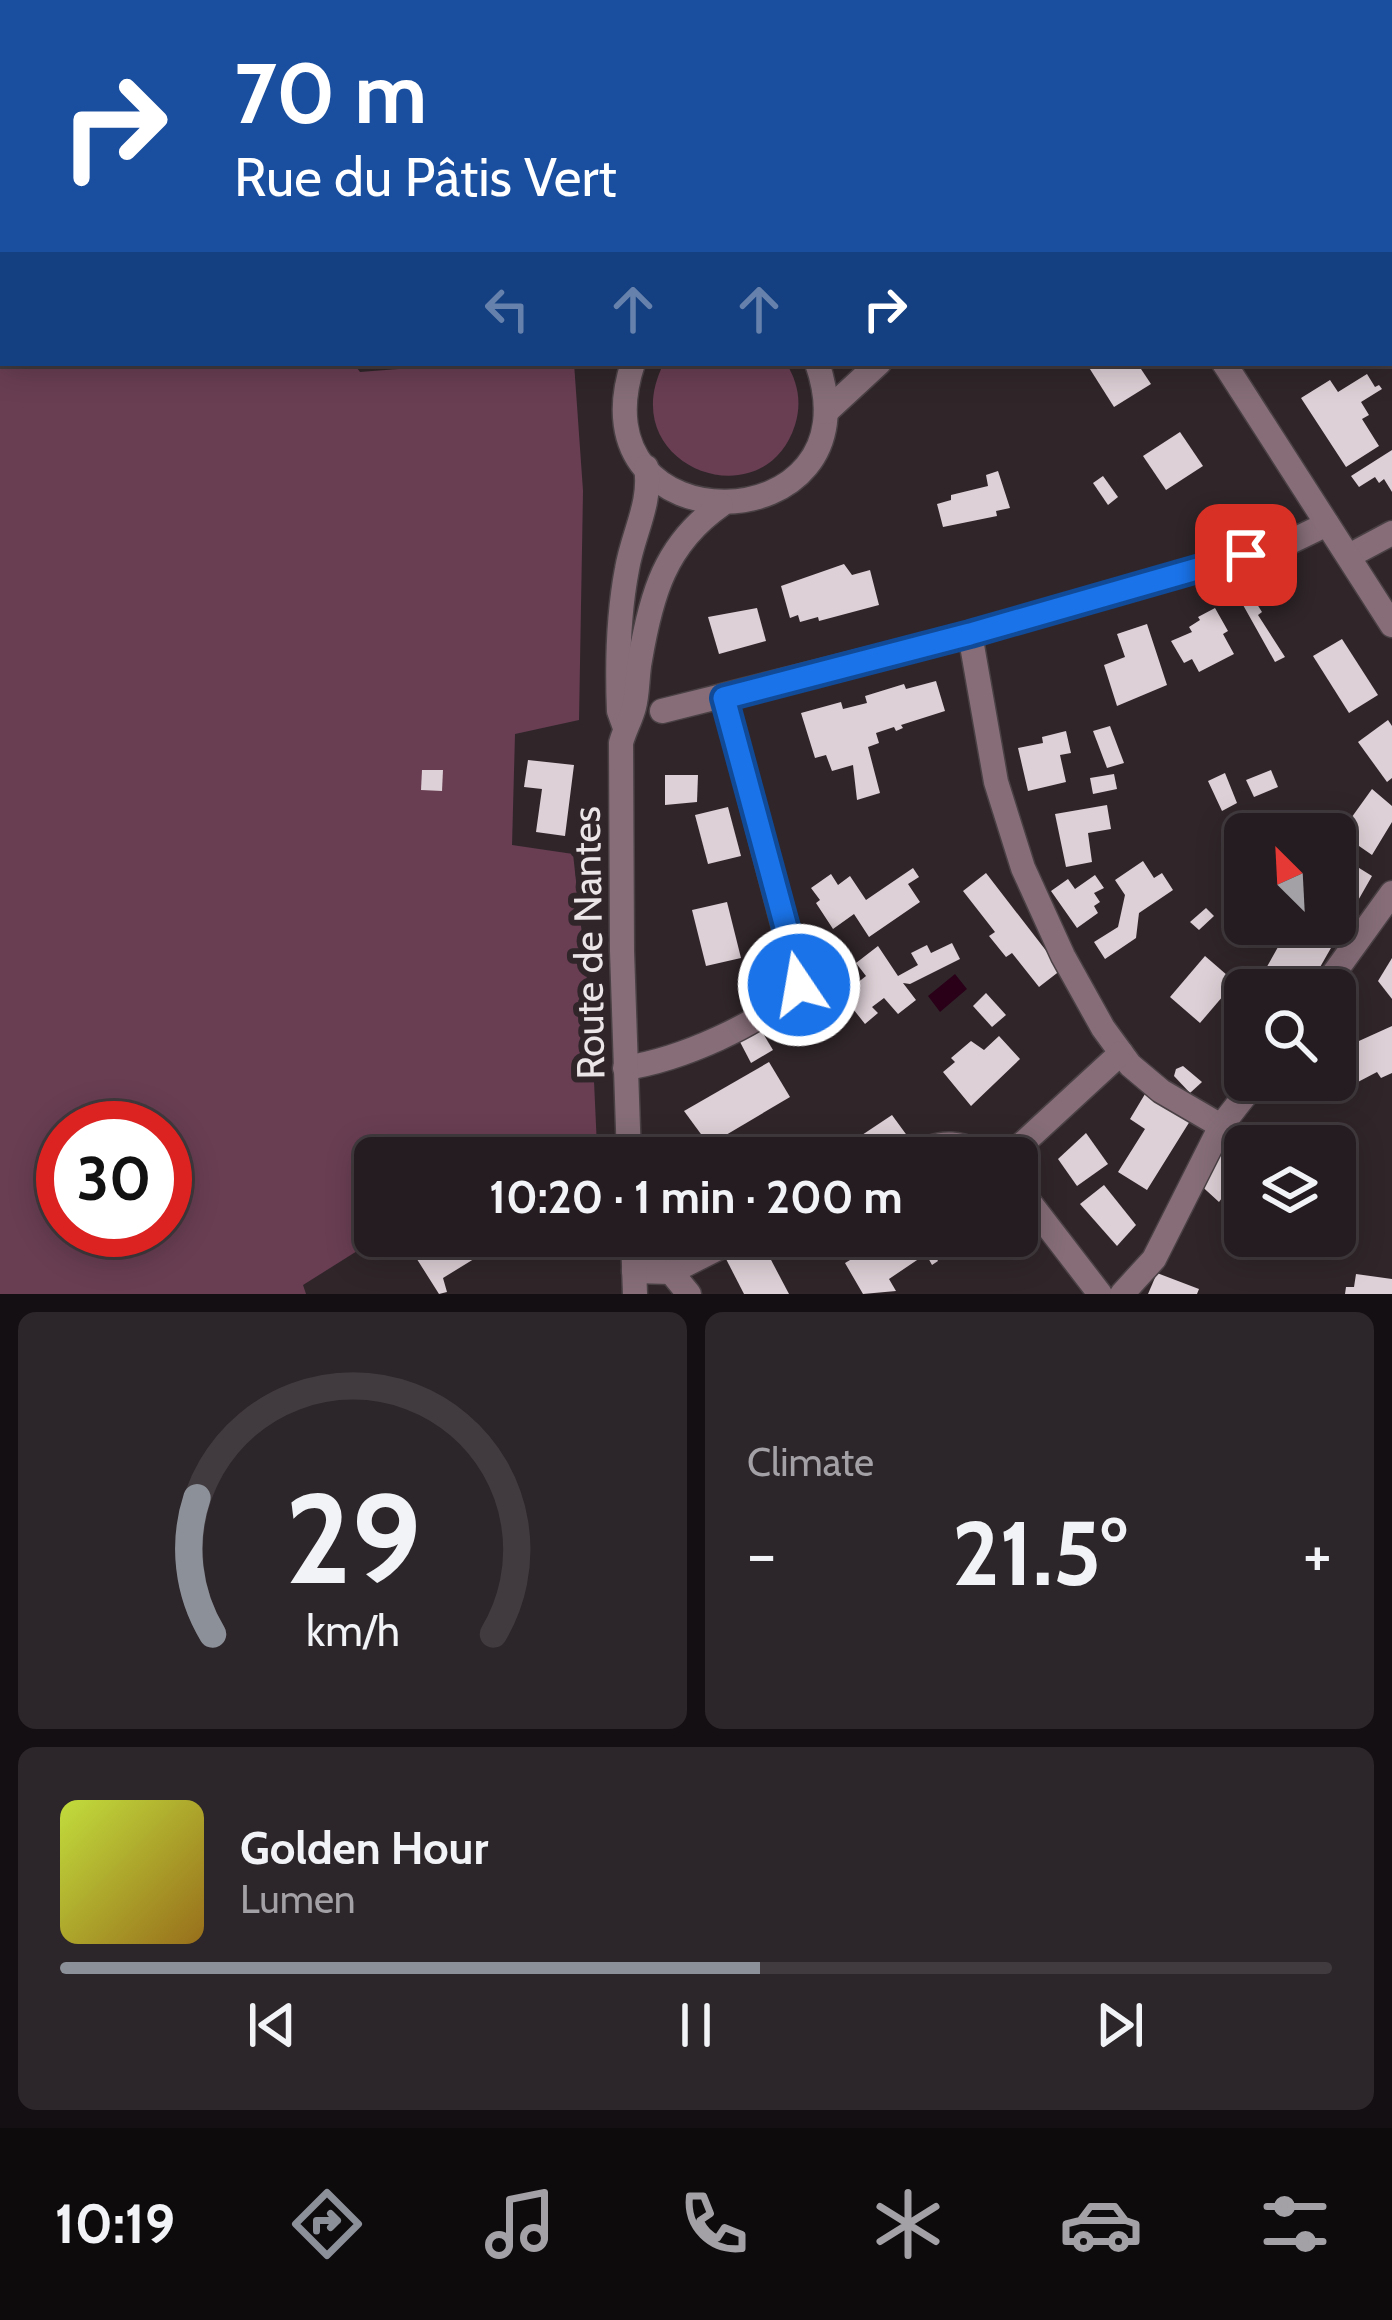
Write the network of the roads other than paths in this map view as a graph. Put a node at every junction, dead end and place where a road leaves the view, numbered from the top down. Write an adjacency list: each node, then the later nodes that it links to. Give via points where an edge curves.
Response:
1 (632, 366): 6 (street, via 625,415)
2 (818, 366): 5 (street)
3 (876, 366): 5 (street)
4 (1226, 366): 8 (street)
5 (826, 412): 7 (street, via 809,460 792,479 771,494)
6 (646, 467): 7 (street, via 692,500); 15 (street, Route de Nantes, via 650,488 620,616)
7 (721, 505): 15 (street, Route de Nantes, via 677,544 661,576)
8 (1327, 524): 10 (street); 12 (street, via 1292,542)
9 (1392, 533): 10 (street)
10 (1349, 556): 11 (street)
11 (1392, 625)
12 (970, 634): 13 (street); 18 (street, via 996,782 1023,868)
13 (724, 698): 14 (street); 19 (street, via 799,985 755,1018 671,1058)
14 (662, 711)
15 (625, 727): 19 (street, Route de Nantes)
16 (1392, 892): 17 (street)
17 (1337, 969)
18 (1120, 1054): 21 (street, via 1161,1091); 23 (street)
19 (626, 1068): 22 (street, Route de Nantes)
20 (1241, 1101): 21 (street)
21 (1221, 1126): 30 (street, via 1154,1259)
22 (628, 1137)
23 (1030, 1137)
24 (1038, 1213): 29 (street)
25 (701, 1257): 26 (street)
26 (671, 1272): 27 (street); 28 (street)
27 (634, 1282)
28 (689, 1294)
29 (1100, 1294)
30 (1122, 1294)

